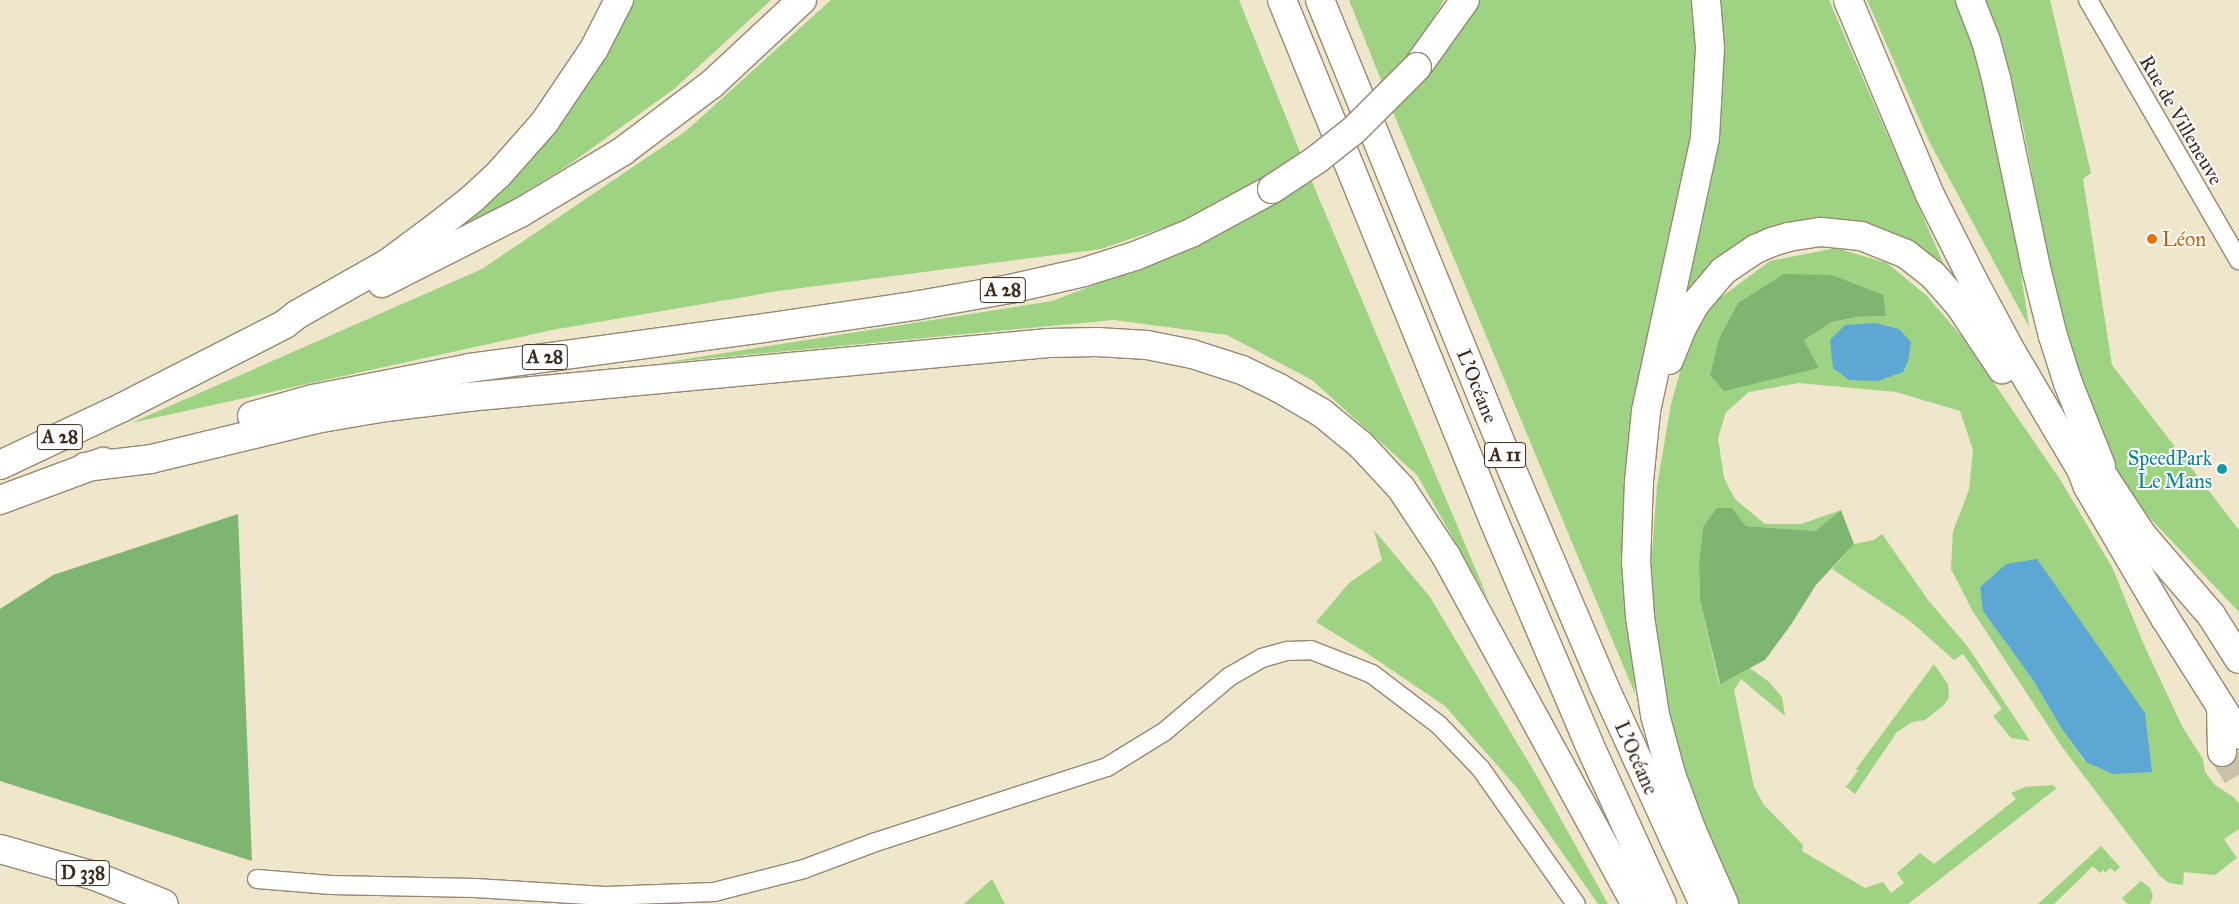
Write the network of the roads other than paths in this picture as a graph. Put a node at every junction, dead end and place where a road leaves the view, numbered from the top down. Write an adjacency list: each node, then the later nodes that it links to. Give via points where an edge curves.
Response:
1 (619, 0): 11 (main road, via 575,79 544,123 491,181 388,264 298,314)
2 (802, 0): 11 (main road, A 28, via 712,84 623,151 476,237 303,322)
3 (1282, 0): 24 (main road, L’Océane / A 11, via 1498,530 1589,744)
4 (1320, 0): 25 (main road, L’Océane / A 11, via 1509,465)
5 (1465, 0): 13 (main road, A 28, bridge, via 1417,67 1354,130 1316,160 1272,189 1191,233 1134,256 1084,272 1010,289 919,305 558,355 313,399)
6 (1706, 0): 15 (main road, via 1710,48 1705,138 1649,395)
7 (1848, 0): 14 (main road, via 1930,195 2012,353 2081,469)
8 (1970, 0): 14 (main road, via 1986,40 1996,78 2053,336 2070,390 2100,460)
9 (2088, 0): 10 (street, Rue de Villeneuve)
10 (2239, 260)
11 (286, 324): 12 (main road, A 28)
12 (0, 465)
13 (85, 467): 16 (main road, A 28); 23 (main road, via 150,459 316,419 468,396 1048,343 1147,345 1192,354 1242,370 1322,413 1361,445 1401,488 1446,556)
14 (2095, 480): 15 (main road, via 2072,473 1960,306 1933,275 1906,254 1873,240 1821,232 1788,236 1756,249 1723,271 1696,303 1670,358 1649,464); 17 (main road, via 2211,615); 18 (main road)
15 (1639, 481): 26 (main road, via 1636,530 1638,590 1655,715 1671,774)
16 (0, 500)
17 (2239, 659)
18 (2231, 732)
19 (0, 849): 21 (main road, D 338, via 95,876)
20 (257, 879): 22 (street, via 605,896 714,892 804,869 873,843 1107,767 1164,732 1229,678 1262,658 1288,651 1311,650 1372,674 1439,725 1481,769)
21 (164, 904)
22 (1576, 904)
23 (1636, 904)
24 (1662, 904)
25 (1704, 904)
26 (1724, 904)

